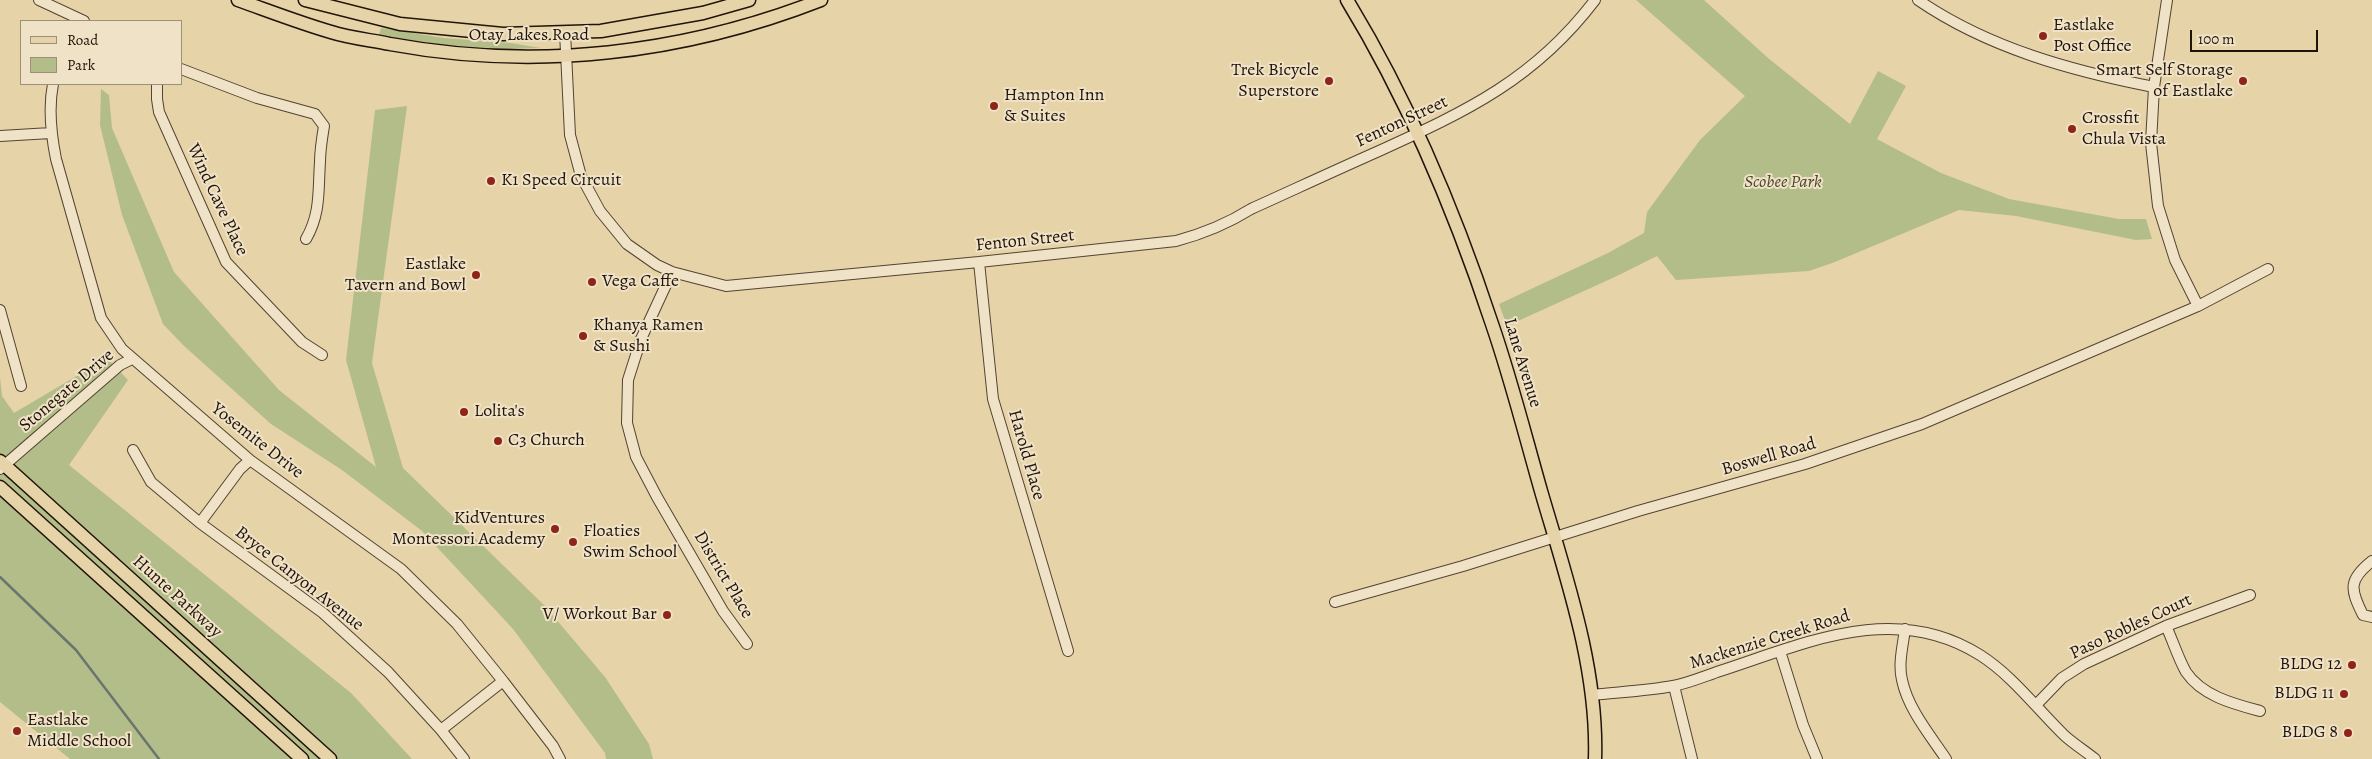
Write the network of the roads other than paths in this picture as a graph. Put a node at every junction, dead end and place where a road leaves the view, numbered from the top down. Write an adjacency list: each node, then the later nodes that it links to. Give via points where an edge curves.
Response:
1 (39, 0): 10 (street)
2 (238, 0): 12 (main road, Otay Lakes Road, via 332,33 422,50 498,58)
3 (305, 0): 11 (main road, Otay Lakes Road, via 400,24 503,34)
4 (749, 0): 11 (main road, Otay Lakes Road, via 703,13 601,31)
5 (821, 0): 12 (main road, Otay Lakes Road, via 716,35 639,50)
6 (1347, 0): 18 (main road, Lane Avenue, via 1388,74)
7 (1595, 0): 18 (street, Fenton Street, via 1573,28 1515,80 1474,106)
8 (1918, 0): 16 (street, via 2011,48 2095,76)
9 (2167, 0): 16 (street)
10 (80, 20)
11 (565, 32): 12 (street, Fenton Street)
12 (566, 57): 23 (street, Fenton Street, via 572,150 586,189 627,244)
13 (182, 69): 20 (street, via 257,98 315,114 324,126 319,202)
14 (53, 85): 17 (street, Yosemite Drive)
15 (158, 85): 26 (street, Wind Cave Place, via 159,112 226,262 302,342)
16 (2154, 87): 24 (street, via 2151,143 2158,206 2175,260)
17 (51, 133): 19 (street); 27 (street, Yosemite Drive, via 101,318)
18 (1416, 134): 21 (street, Fenton Street, via 1194,236); 34 (main road, Lane Avenue, via 1478,282)
19 (0, 136)
20 (306, 239)
21 (979, 262): 23 (street, Fenton Street, via 726,286); 42 (street, Harold Place, via 993,399)
22 (2268, 269): 24 (street, Boswell Road)
23 (672, 272): 41 (street, District Place, via 641,339 628,380 627,423 636,457 657,497 723,611)
24 (2198, 306): 34 (street, Boswell Road, via 1922,424 1805,464)
25 (0, 310): 28 (street)
26 (322, 355)
27 (132, 359): 30 (street, Yosemite Drive); 31 (street, Stonegate Drive, via 120,365)
28 (21, 386)
29 (133, 450): 33 (street, Bryce Canyon Avenue, via 150,482)
30 (250, 460): 33 (street, via 240,468); 44 (street, Yosemite Drive, via 401,569 457,624)
31 (1, 465): 51 (main road, Hunte Parkway)
32 (0, 487): 50 (main road, Hunte Parkway)
33 (200, 524): 49 (street, Bryce Canyon Avenue, via 323,613 388,672)
34 (1555, 538): 37 (street, Boswell Road); 46 (main road, Lane Avenue, via 1571,593)
35 (2372, 561): 38 (street, via 2359,572 2353,584 2363,615)
36 (2250, 595): 39 (street, Paso Robles Court)
37 (1335, 602)
38 (2372, 617)
39 (2166, 626): 47 (street, Paso Robles Court, via 2084,664 2062,678); 48 (street, via 2191,679 2211,694)
40 (1905, 629): 43 (street, Mackenzie Creek Road, via 1858,629); 47 (street, Mackenzie Creek Road, via 1939,635 1979,655); 57 (street, via 1902,681 1912,707)
41 (747, 644)
42 (1068, 651)
43 (1780, 651): 45 (street, Mackenzie Creek Road); 56 (street)
44 (503, 681): 49 (street); 53 (street, Yosemite Drive)
45 (1674, 686): 46 (street, Mackenzie Creek Road); 55 (street)
46 (1591, 695): 54 (main road, Lane Avenue)
47 (2036, 705): 58 (street, Mackenzie Creek Road, via 2066,737)
48 (2260, 711)
49 (441, 730): 52 (street, Bryce Canyon Avenue)
50 (302, 759)
51 (330, 759)
52 (464, 759)
53 (560, 759)
54 (1595, 759)
55 (1692, 759)
56 (1817, 759)
57 (1946, 759)
58 (2095, 759)

